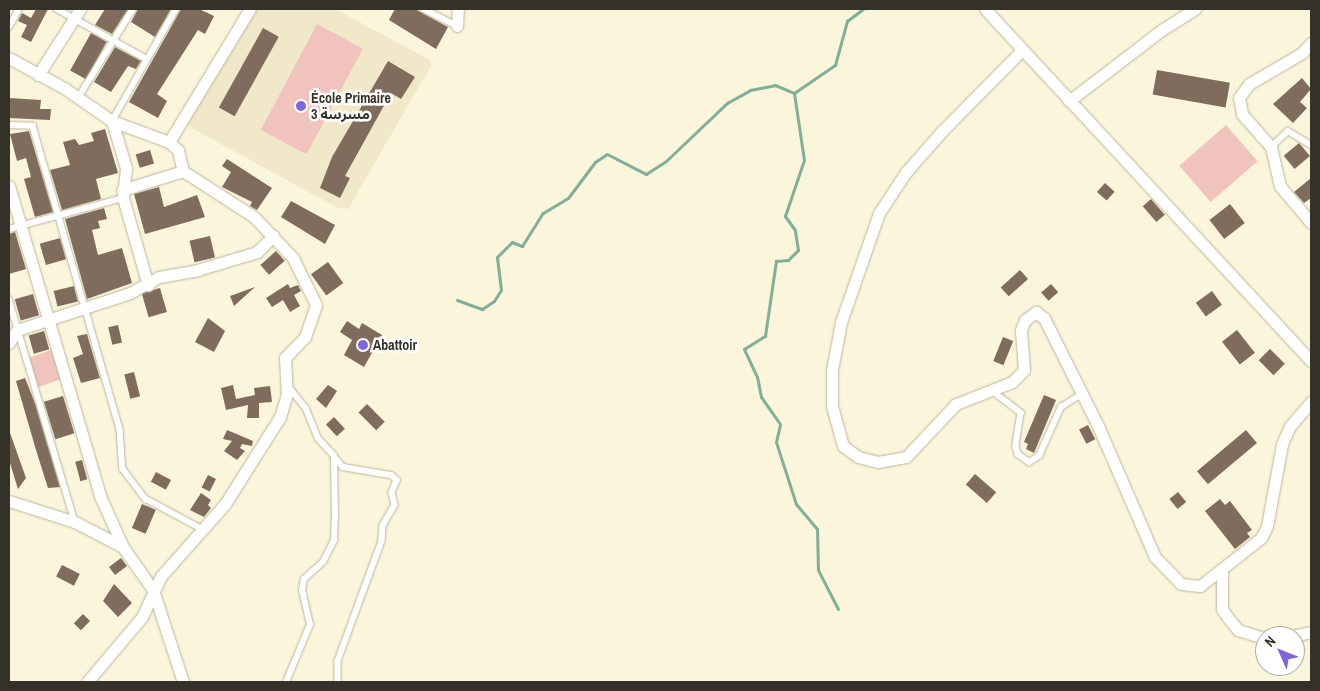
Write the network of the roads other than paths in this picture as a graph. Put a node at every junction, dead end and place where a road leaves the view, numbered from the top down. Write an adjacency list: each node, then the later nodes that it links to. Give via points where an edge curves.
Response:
1 (19, 9): 12 (lane)
2 (57, 9): 10 (lane)
3 (133, 9): 13 (lane)
4 (176, 9): 16 (lane)
5 (250, 9): 23 (street)
6 (424, 9): 11 (lane)
7 (458, 9): 11 (street)
8 (985, 9): 15 (street)
9 (1195, 9): 20 (street, via 1163,28)
10 (76, 14): 13 (lane); 18 (street)
11 (457, 26)
12 (9, 27)
13 (113, 41): 16 (lane); 19 (lane)
14 (1311, 43): 25 (street, via 1302,53 1249,84 1240,98 1242,114)
15 (1022, 50): 20 (street); 42 (street, via 936,138 879,213 841,322 832,370 832,406 844,446 858,457 878,462 906,457 956,404)
16 (147, 59): 21 (lane)
17 (11, 62): 18 (street)
18 (38, 75): 19 (street)
19 (78, 98): 21 (street)
20 (1069, 101): 40 (street)
21 (112, 121): 23 (street); 28 (street, via 126,168)
22 (9, 125): 29 (lane, via 33,126)
23 (170, 142): 26 (street, via 178,150)
24 (1311, 145): 25 (lane, via 1288,131)
25 (1271, 147): 30 (street, via 1280,186)
26 (183, 171): 28 (street); 33 (street, via 254,217)
27 (9, 186): 31 (street)
28 (122, 194): 29 (lane); 34 (street)
29 (59, 216): 31 (lane); 36 (lane)
30 (1311, 223)
31 (20, 226): 32 (lane); 37 (street)
32 (9, 229)
33 (273, 236): 34 (street, via 257,252 197,270 159,277); 41 (street, via 293,258 316,305 305,337 285,358)
34 (148, 286): 36 (street)
35 (9, 299): 38 (lane)
36 (86, 310): 37 (street); 48 (lane, via 120,430 123,469 146,499)
37 (49, 320): 38 (street); 49 (street, via 100,496)
38 (17, 330): 39 (street); 47 (lane)
39 (9, 343)
40 (1311, 361)
41 (287, 386): 45 (lane, via 306,409 318,439); 48 (street, via 280,418)
42 (989, 389): 43 (lane, via 1021,413 1016,446 1018,454 1029,462 1039,456 1061,406); 43 (street, via 1012,382 1024,370 1021,330 1025,320 1036,312 1044,318)
43 (1082, 394): 50 (street, via 1155,557 1181,584 1200,586)
44 (1311, 402): 50 (street, via 1290,426 1282,444 1267,526 1261,538)
45 (334, 456): 55 (lane, via 334,540 323,562 304,579 302,591 310,625); 56 (lane, via 343,467 391,475 397,480 392,493 395,505 383,526 382,541 338,661)
46 (9, 501): 47 (street)
47 (75, 522): 49 (street)
48 (204, 531): 51 (street, via 161,576)
49 (123, 547): 51 (street)
50 (1222, 571): 52 (street, via 1222,609 1238,630)
51 (153, 590): 53 (street, via 142,616); 54 (street)
52 (1255, 635)
53 (87, 682)
54 (183, 682)
55 (286, 682)
56 (338, 682)

